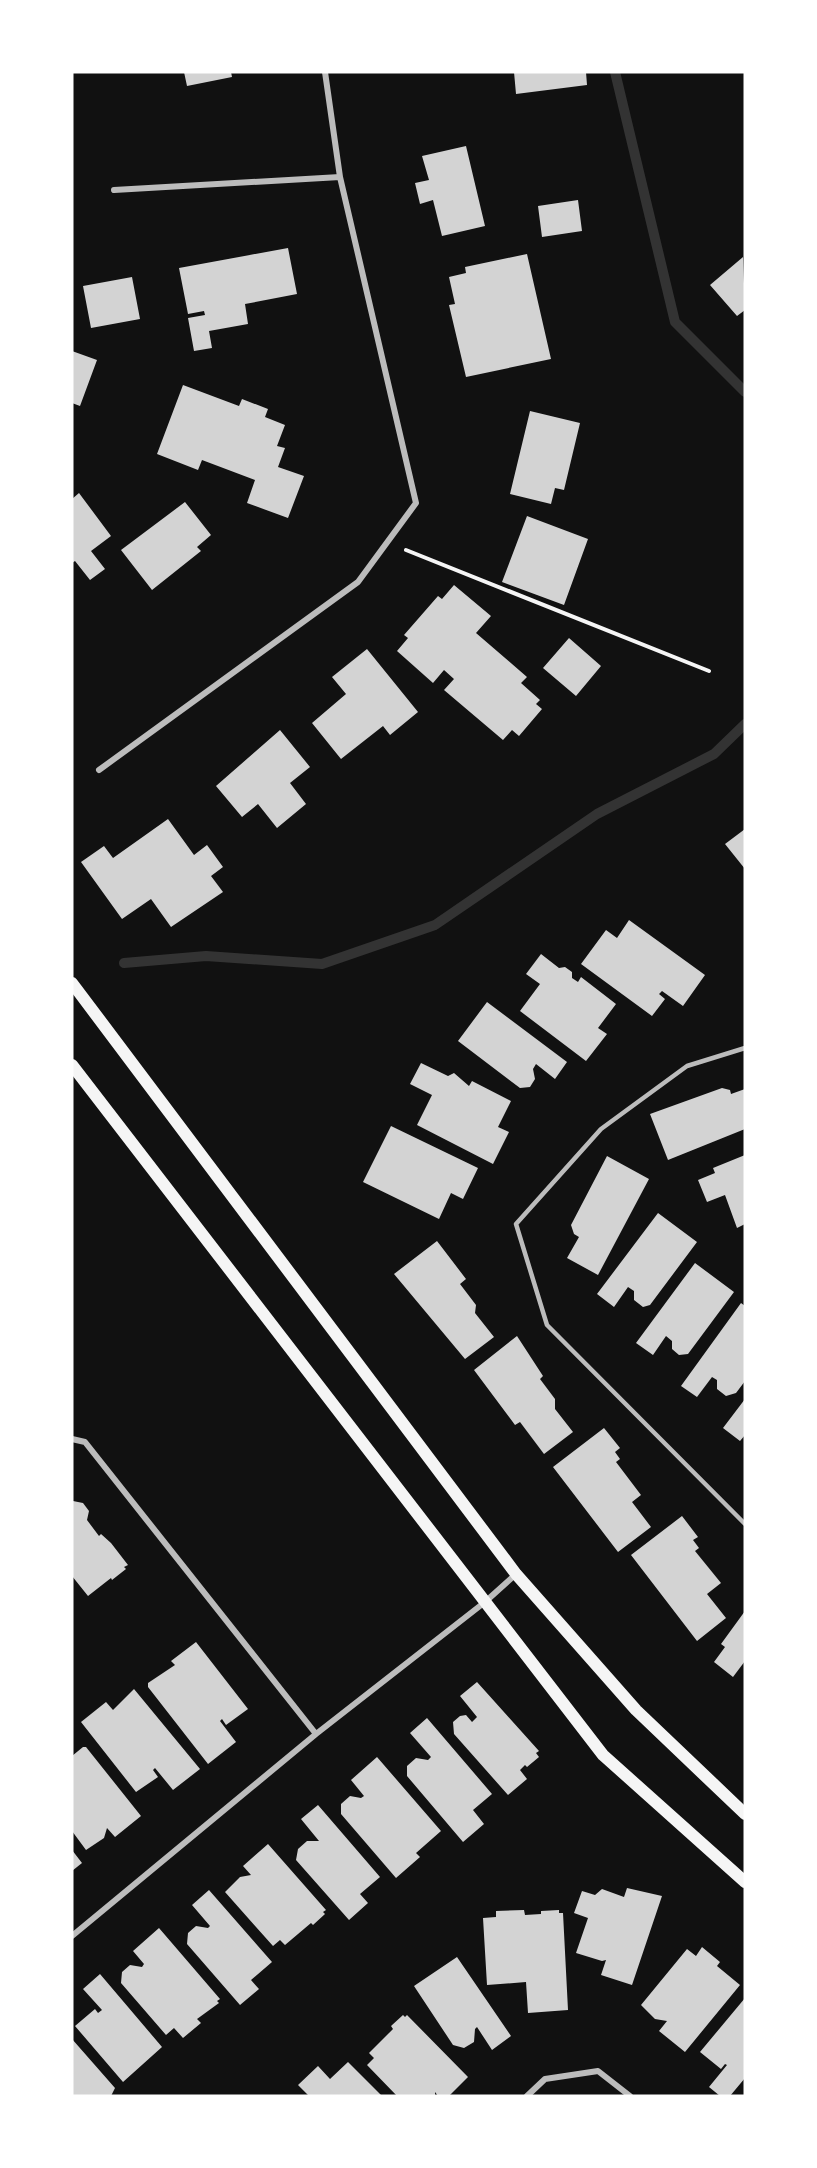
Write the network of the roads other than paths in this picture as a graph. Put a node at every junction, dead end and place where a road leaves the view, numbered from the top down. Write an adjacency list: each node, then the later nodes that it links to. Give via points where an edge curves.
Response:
1 (325, 72): 2 (street)
2 (340, 177): 3 (street); 4 (street, via 416,502 358,582)
3 (114, 190)
4 (99, 770)
5 (72, 983): 10 (main road)
6 (745, 1048): 9 (lane, via 687,1066 601,1129 516,1224 547,1325)
7 (72, 1065): 11 (main road)
8 (72, 1439): 12 (street, via 85,1442)
9 (745, 1524)
10 (516, 1574): 11 (street); 13 (main road, via 636,1710)
11 (485, 1602): 12 (street); 14 (main road, via 603,1755)
12 (316, 1734): 15 (street)
13 (745, 1814)
14 (745, 1882)
15 (72, 1936)
16 (527, 2096): 17 (street, via 545,2079 598,2071)
17 (630, 2096)

